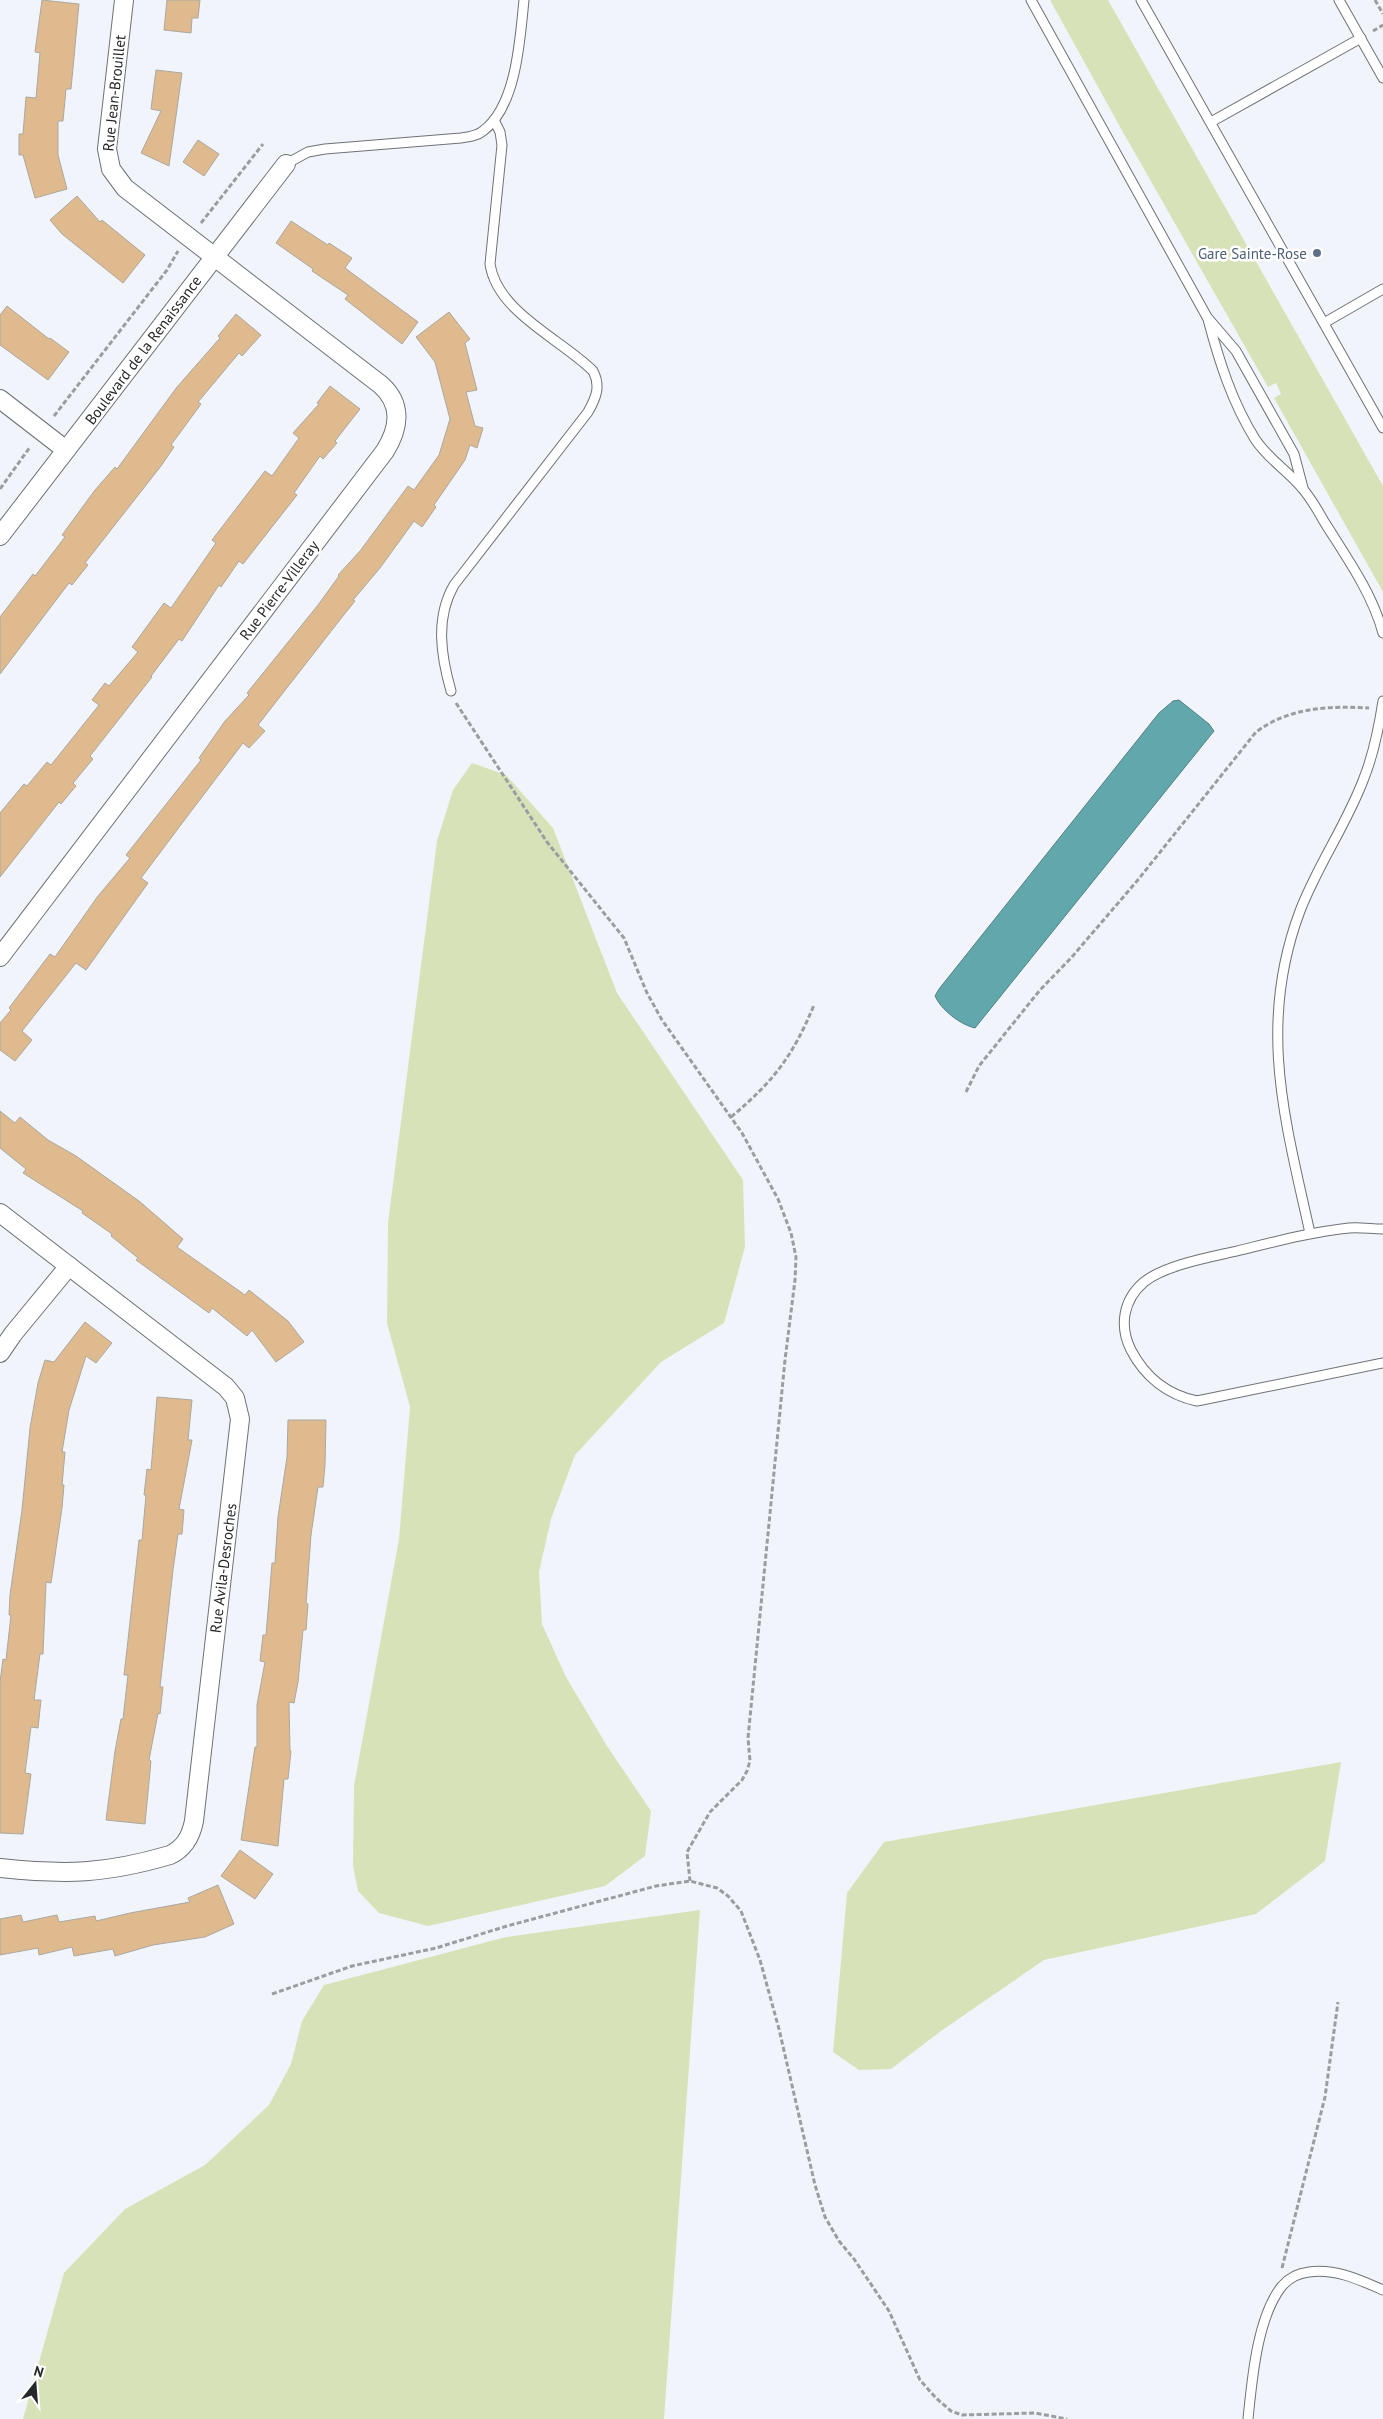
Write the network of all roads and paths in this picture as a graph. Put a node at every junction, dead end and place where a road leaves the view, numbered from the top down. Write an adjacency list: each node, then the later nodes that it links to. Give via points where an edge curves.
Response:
1 (124, 0): 16 (street, Rue Jean-Brouillet, via 108,141 109,163 125,188)
2 (524, 0): 10 (lane, via 510,89)
3 (1031, 0): 18 (lane)
4 (1141, 0): 11 (lane)
5 (1339, 0): 8 (lane)
6 (1375, 0): 7 (path)
7 (1383, 14)
8 (1361, 38): 9 (lane); 11 (lane)
9 (1383, 78)
10 (494, 120): 13 (lane, via 473,136 325,149 303,154); 29 (lane, via 502,145 490,264 492,276 508,301 593,371 598,389 588,412 446,599 442,642 444,668)
11 (1210, 122): 19 (lane)
12 (263, 144): 14 (path)
13 (286, 164): 16 (street, Boulevard de la Renaissance)
14 (206, 217)
15 (174, 256): 21 (path, Boulevard de la Renaissance, via 167,270)
16 (214, 256): 23 (street, Boulevard de la Renaissance); 32 (street, Rue Pierre-Villeray, via 388,391 396,405 396,428 385,451)
17 (1383, 289): 19 (lane)
18 (1207, 317): 25 (lane, via 1236,350 1294,454); 25 (lane, via 1220,365 1255,438 1269,457)
19 (1324, 323): 22 (lane)
20 (0, 399): 23 (street)
21 (59, 411)
22 (1383, 428)
23 (66, 450): 27 (street, Boulevard de la Renaissance)
24 (27, 452): 26 (path)
25 (1303, 488): 28 (lane, via 1367,592)
26 (0, 489)
27 (0, 536)
28 (1383, 633)
29 (451, 691): 35 (path, via 547,842 624,938 662,1020)
30 (1382, 705): 31 (lane); 34 (path, via 1330,706 1291,714 1271,721 1256,732 1137,880 1040,990 979,1066)
31 (1381, 727): 38 (lane, via 1364,780 1319,866 1300,912 1283,973 1277,1011 1280,1085)
32 (0, 956)
33 (814, 1005): 35 (path, via 786,1062 760,1093)
34 (966, 1092)
35 (730, 1117): 43 (path, via 778,1199 791,1233 796,1257 795,1280 748,1738 750,1761 742,1780 710,1812 691,1843 687,1852)
36 (0, 1213): 39 (street, Rue Avila-Desroches)
37 (1383, 1229): 38 (lane, via 1351,1228)
38 (1310, 1233): 41 (lane, via 1189,1262 1145,1282 1130,1299 1123,1318 1125,1338 1132,1353 1163,1388 1179,1397 1198,1401)
39 (69, 1266): 40 (street); 42 (street, Rue Avila-Desroches, via 213,1376 232,1392 238,1404 239,1428 207,1713 193,1826 189,1838 179,1850 162,1857 92,1872 56,1873)
40 (0, 1353)
41 (1383, 1363)
42 (0, 1868)
43 (690, 1881): 44 (path, via 656,1886 436,1948 352,1966); 48 (path, via 716,1888 728,1896 741,1911 751,1932 779,2029 825,2216 889,2311 920,2380 951,2411 962,2415 1035,2413)
44 (272, 1994)
45 (1338, 2002): 46 (path, via 1325,2097 1283,2260)
46 (1282, 2286): 47 (lane, via 1298,2274 1328,2271); 49 (lane, via 1268,2314 1259,2343)
47 (1383, 2290)
48 (1067, 2419)
49 (1248, 2419)

